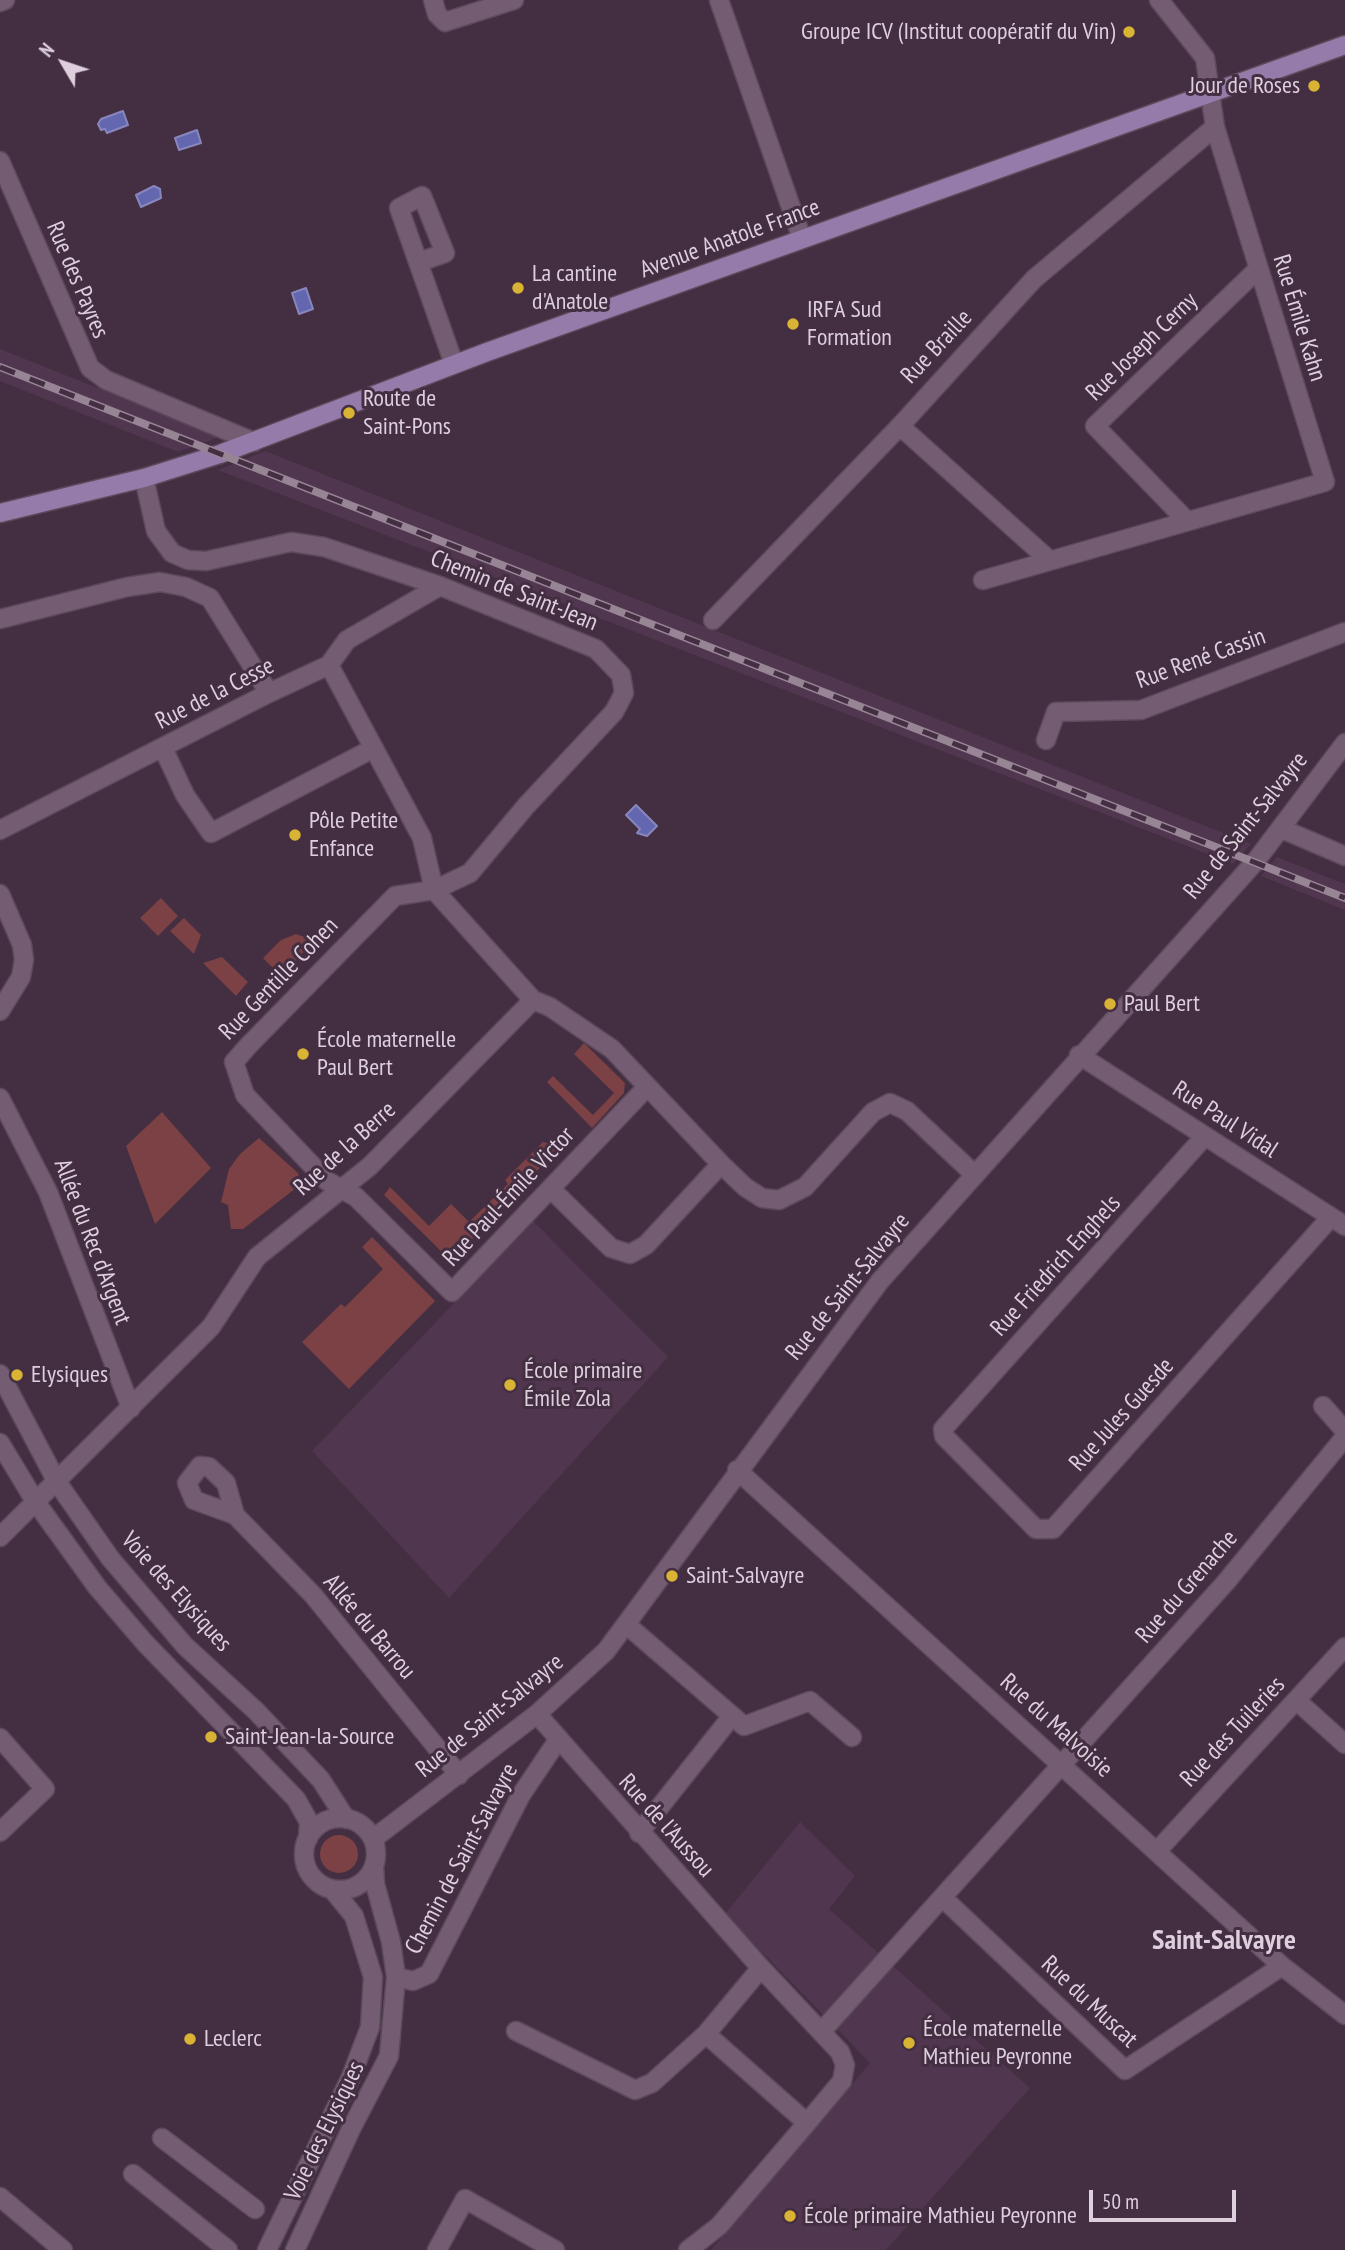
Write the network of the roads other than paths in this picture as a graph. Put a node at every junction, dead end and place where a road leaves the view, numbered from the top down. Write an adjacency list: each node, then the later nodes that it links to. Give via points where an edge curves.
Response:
1 (5, 0): 6 (street)
2 (433, 0): 3 (street, via 437,15 445,22)
3 (514, 0)
4 (719, 0): 11 (street)
5 (1158, 0): 8 (street, Rue Émile Kahn, via 1205,58)
6 (0, 2)
7 (1345, 45): 8 (main road, Avenue Anatole France)
8 (1209, 94): 9 (street, Rue Émile Kahn); 11 (main road, Avenue Anatole France)
9 (1215, 127): 13 (street, Rue Émile Kahn); 15 (street, Rue Braille, via 1034,279)
10 (0, 161): 16 (street, Rue des Payres, via 90,368 106,380)
11 (802, 239): 14 (main road, Avenue Anatole France)
12 (419, 262): 14 (street)
13 (1258, 270): 21 (street, Rue Joseph Cerny, via 1095,426); 21 (street, Rue Émile Kahn, via 1325,482)
14 (454, 364): 16 (main road, Avenue Anatole France)
15 (900, 426): 22 (street); 26 (street, Rue Braille)
16 (254, 442): 17 (main road, Avenue Anatole France)
17 (144, 478): 18 (main road, Avenue Anatole France); 24 (street, Chemin de Saint-Jean, via 156,531 172,553 188,560 206,561 291,542 324,547)
18 (92, 489): 19 (main road, Avenue Anatole France); 20 (main road, Avenue Anatole France)
19 (0, 505)
20 (0, 513)
21 (1187, 521): 22 (street, Rue Émile Kahn)
22 (1048, 559): 23 (street, Rue Émile Kahn)
23 (984, 580)
24 (440, 586): 28 (street, Rue de la Cesse, via 347,640); 37 (street, Chemin de Saint-Jean, via 596,649 621,674 624,692 614,712 470,873)
25 (0, 620): 29 (street, via 127,587 160,582 186,587 210,598)
26 (713, 620)
27 (1345, 632): 30 (street, Rue René Cassin, via 1141,709 1056,712)
28 (329, 666): 29 (street, Rue de la Cesse); 33 (street)
29 (269, 693): 32 (street, Rue de la Cesse)
30 (1046, 740)
31 (1345, 743): 34 (street, Rue de Saint-Salvayre)
32 (163, 748): 33 (street, via 211,833); 35 (street, Rue de la Cesse)
33 (374, 748): 37 (street, via 422,838)
34 (1282, 829): 36 (street); 41 (street, Rue de Saint-Salvayre)
35 (0, 830)
36 (1345, 856)
37 (434, 890): 39 (street); 47 (street, Rue Gentille Cohen, via 395,896 234,1062 245,1095 327,1181)
38 (0, 894): 40 (street, via 24,960 21,977)
39 (533, 1000): 42 (street, via 612,1049); 47 (street, Rue de la Berre)
40 (0, 1011)
41 (1079, 1055): 44 (street, Rue Paul Vidal); 46 (street, Rue de Saint-Salvayre)
42 (647, 1087): 45 (street); 48 (street, Rue Paul-Émile Victor)
43 (0, 1098): 52 (street, Allée du Rec d'Argent, via 65,1233)
44 (1205, 1136): 49 (street, Rue Paul Vidal); 53 (street, Rue Friedrich Enghels)
45 (721, 1164): 46 (street, via 762,1198 793,1196 873,1112 890,1103 900,1105); 48 (street, via 646,1244 629,1254 611,1248)
46 (974, 1174): 57 (street, Rue de Saint-Salvayre, via 880,1281)
47 (344, 1189): 48 (street, Rue Paul-Émile Victor, via 452,1292); 52 (street, Rue de la Berre, via 257,1257 211,1327)
48 (551, 1189)
49 (1338, 1221): 53 (street, Rue Jules Guesde, via 1053,1529 1036,1529 944,1436)
50 (0, 1374): 58 (street, Voie des Elysiques)
51 (1323, 1406): 54 (street)
52 (131, 1408): 58 (street, Rue de la Berre)
53 (943, 1429)
54 (1345, 1431)
55 (1345, 1437): 71 (street, Rue du Grenache, via 1227,1582)
56 (0, 1443): 59 (street)
57 (737, 1470): 62 (street, Rue de Saint-Salvayre); 71 (street, Rue du Malvoisie)
58 (57, 1482): 59 (street, Rue de la Berre); 73 (street, Voie des Elysiques, via 148,1606 321,1780)
59 (35, 1502): 61 (street, Rue de la Berre); 76 (street, via 145,1643 296,1799 309,1822)
60 (234, 1515): 72 (street, Allée du Barrou, via 313,1595)
61 (0, 1537)
62 (627, 1625): 65 (street, Rue de Saint-Salvayre, via 606,1651); 66 (street)
63 (1345, 1647): 64 (street, Rue des Tuileries)
64 (1296, 1700): 70 (street); 78 (street, Rue des Tuileries)
65 (537, 1714): 69 (street, Rue de l'Aussou); 72 (street, Rue de Saint-Salvayre)
66 (732, 1716): 67 (street, via 744,1726 810,1702); 75 (street)
67 (852, 1737)
68 (0, 1738): 74 (street, via 45,1789)
69 (558, 1740): 75 (street, Rue de l'Aussou); 84 (street, Chemin de Saint-Salvayre, via 521,1795 429,1974 413,1980)
70 (1345, 1744)
71 (1062, 1766): 78 (street, Rue du Malvoisie); 81 (street)
72 (459, 1775): 77 (street, Rue de Saint-Salvayre)
73 (346, 1819): 76 (street, via 323,1823); 77 (street, via 358,1823)
74 (0, 1832)
75 (639, 1832): 83 (street, Rue de l'Aussou)
76 (308, 1839): 80 (street, via 307,1870)
77 (373, 1839): 79 (street)
78 (1157, 1851): 82 (street, Rue du Malvoisie)
79 (374, 1866): 80 (street, via 353,1888); 84 (street, Voie des Elysiques)
80 (332, 1889): 96 (street, Voie des Elysiques, via 354,1916 373,1977 370,2027 351,2077)
81 (943, 1899): 82 (street, Rue du Muscat, via 1125,2070); 87 (street)
82 (1282, 1966): 85 (street, Rue du Malvoisie)
83 (761, 1968): 87 (street, Rue de l'Aussou); 88 (street)
84 (396, 1977): 97 (street, Voie des Elysiques, via 389,2056)
85 (1345, 2015)
86 (516, 2031): 88 (street, via 635,2090 652,2083)
87 (821, 2032): 89 (street, Rue de l'Aussou, via 840,2052 845,2066 842,2081)
88 (706, 2034): 89 (street)
89 (807, 2123): 100 (street, Rue de l'Aussou, via 719,2226)
90 (162, 2138): 93 (street)
91 (133, 2174): 95 (street)
92 (0, 2197): 94 (street)
93 (255, 2209)
94 (63, 2250)
95 (228, 2250)
96 (267, 2250)
97 (295, 2250)
98 (437, 2250): 99 (street, via 465,2199)
99 (555, 2250)
100 (688, 2250)

